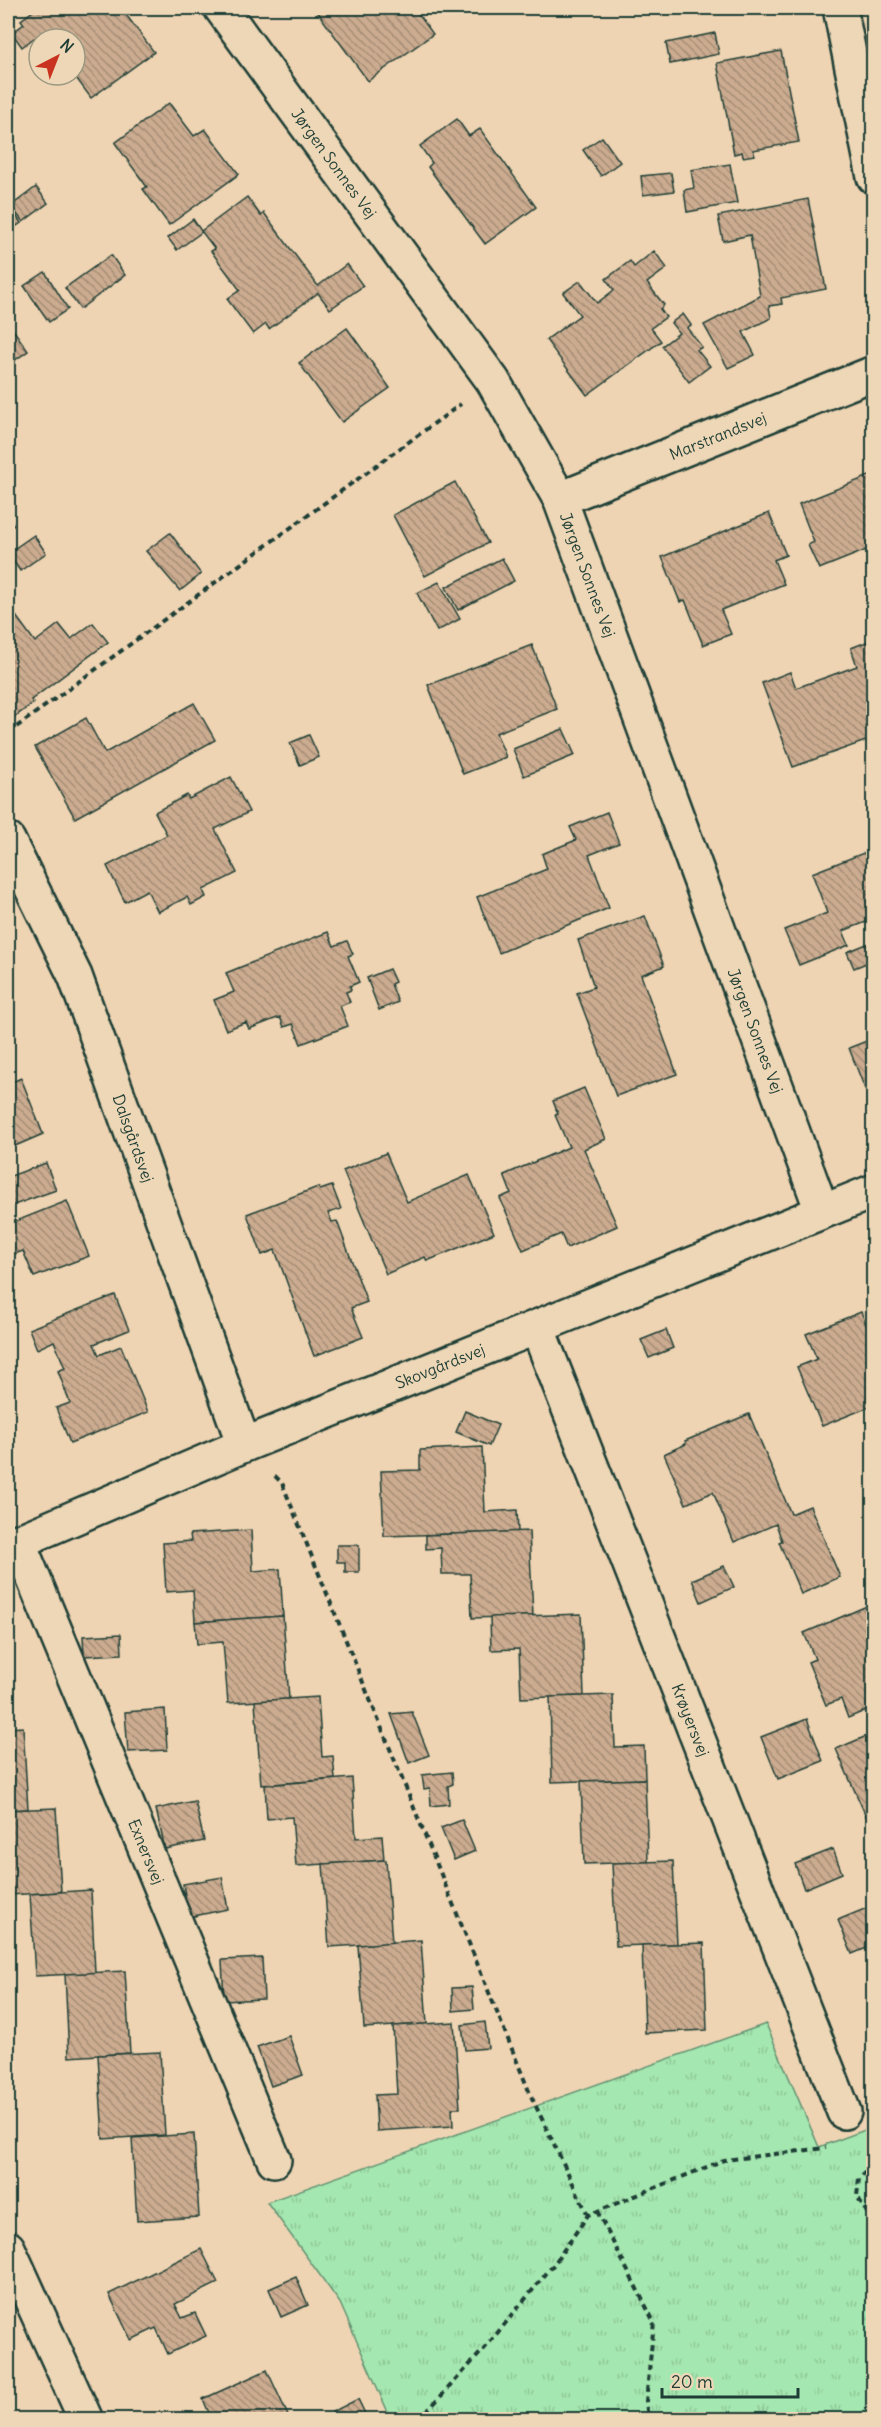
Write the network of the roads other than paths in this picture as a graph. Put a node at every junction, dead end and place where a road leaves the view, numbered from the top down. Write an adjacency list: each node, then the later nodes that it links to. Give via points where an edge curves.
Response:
1 (221, 8): 5 (street, Jørgen Sonnes Vej, via 493,381)
2 (840, 8): 3 (street)
3 (873, 177)
4 (873, 373): 5 (street, Marstrandsvej)
5 (560, 499): 8 (street, Jørgen Sonnes Vej)
6 (8, 840): 10 (street, Dalsgårdsvej, via 75,976)
7 (873, 1191): 8 (street, Skovgårdsvej)
8 (822, 1211): 9 (street, Skovgårdsvej)
9 (537, 1327): 10 (street, Skovgårdsvej); 12 (street, Krøyersvej)
10 (244, 1445): 11 (street, Skovgårdsvej)
11 (13, 1544): 13 (street, Exnersvej)
12 (844, 2112)
13 (274, 2160)
14 (8, 2248): 15 (street)
15 (86, 2420)

